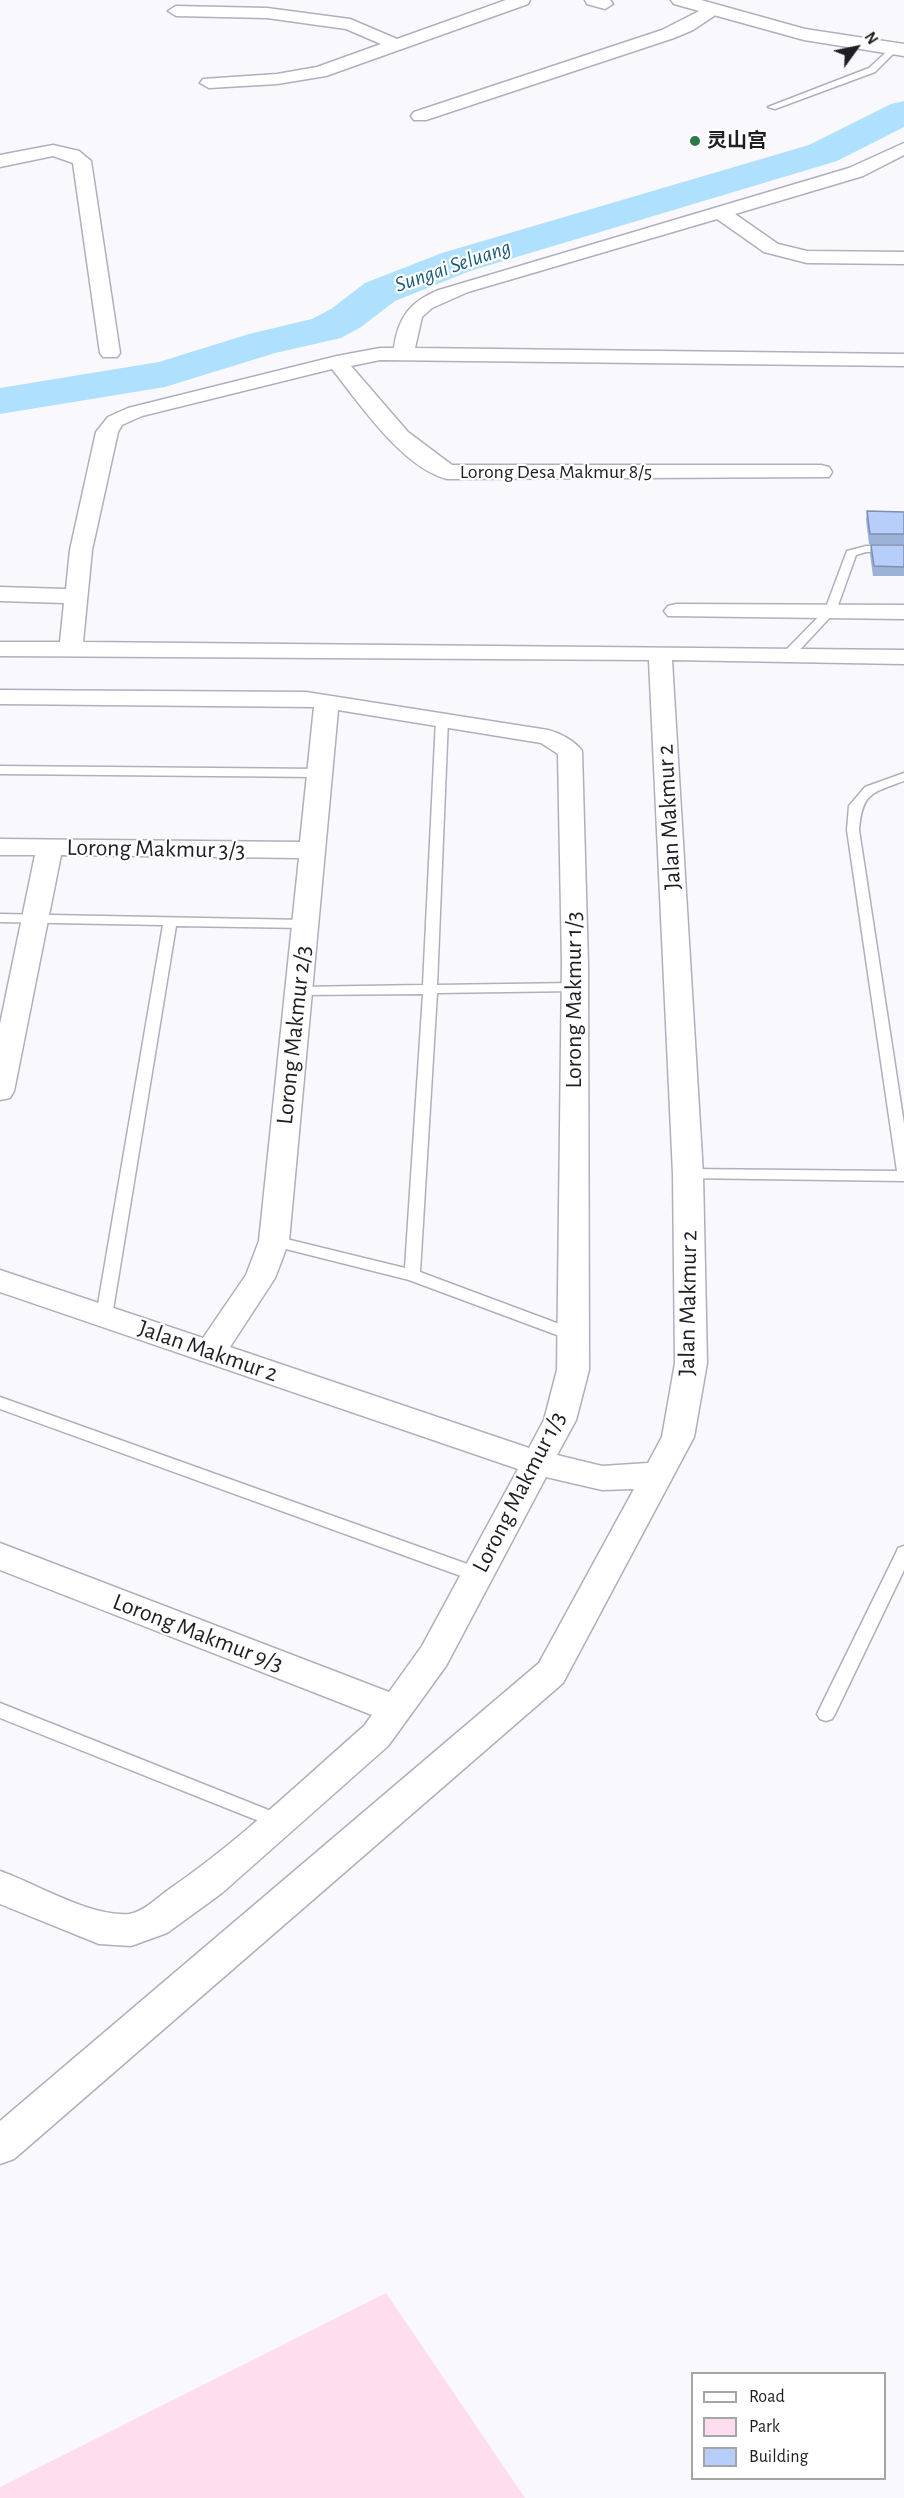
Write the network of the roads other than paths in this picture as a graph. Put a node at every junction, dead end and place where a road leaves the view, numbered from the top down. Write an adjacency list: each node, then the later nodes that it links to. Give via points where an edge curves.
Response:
1 (522, 0): 5 (street)
2 (680, 0): 4 (main road)
3 (176, 10): 5 (street, via 267,13 350,24)
4 (711, 10): 6 (main road, via 804,34); 9 (street, via 668,34)
5 (396, 45): 7 (street, via 320,72)
6 (899, 49): 8 (lane, via 872,70)
7 (209, 83)
8 (772, 107)
9 (420, 116)
10 (904, 148): 12 (street, via 856,172)
11 (0, 161): 14 (street, via 52,150 72,152 82,161)
12 (720, 212): 13 (street, via 771,248 807,257); 15 (street, via 434,299 414,311 406,327)
13 (904, 258)
14 (110, 353)
15 (404, 355): 16 (street); 17 (street, via 380,354)
16 (904, 360)
17 (337, 362): 18 (street, Lorong Desa Makmur 8/5, via 405,444 447,472); 21 (street, via 173,401 115,421 107,432 86,529)
18 (821, 472)
19 (904, 549): 23 (lane, via 851,553)
20 (0, 594): 21 (street)
21 (77, 596): 26 (street)
22 (676, 611): 23 (street)
23 (830, 611): 24 (street); 28 (lane)
24 (904, 612)
25 (0, 649): 26 (street)
26 (72, 650): 27 (street)
27 (660, 652): 28 (street); 47 (street, Jalan Makmur 2)
28 (788, 655): 29 (street)
29 (904, 657)
30 (0, 697): 31 (street)
31 (327, 701): 32 (street); 34 (street, Lorong Makmur 2/3)
32 (441, 719): 43 (street, Lorong Makmur 1/3, via 548,737 570,751); 44 (lane)
33 (0, 770): 34 (lane)
34 (320, 773): 38 (street, Lorong Makmur 2/3)
35 (904, 777): 48 (lane, via 869,790 855,806 853,830)
36 (0, 847): 37 (street, Lorong Makmur 3/3)
37 (51, 847): 38 (street, Lorong Makmur 3/3); 40 (street)
38 (313, 850): 42 (street, Lorong Makmur 2/3)
39 (0, 918): 40 (lane)
40 (36, 919): 41 (lane); 46 (street)
41 (170, 922): 42 (lane); 52 (lane)
42 (305, 924): 45 (street, Lorong Makmur 2/3)
43 (575, 987): 44 (lane); 53 (street, Lorong Makmur 1/3)
44 (430, 990): 45 (lane); 50 (lane)
45 (299, 991): 49 (street, Lorong Makmur 2/3)
46 (0, 1091)
47 (688, 1174): 48 (lane); 57 (street, Jalan Makmur 2, via 690,1363 678,1437)
48 (904, 1174)
49 (273, 1241): 50 (lane); 54 (street, Lorong Makmur 2/3, via 260,1278)
50 (412, 1275): 53 (lane)
51 (0, 1281): 52 (street, Jalan Makmur 2)
52 (104, 1316): 54 (street, Jalan Makmur 2)
53 (573, 1335): 56 (street, Lorong Makmur 1/3, via 573,1370 560,1420)
54 (210, 1352): 56 (street, Jalan Makmur 2)
55 (0, 1403): 60 (lane)
56 (537, 1463): 57 (street, Jalan Makmur 2, via 602,1478); 60 (street, Lorong Makmur 1/3)
57 (657, 1475): 66 (street, via 551,1673)
58 (904, 1553): 63 (lane)
59 (0, 1556): 61 (street, Lorong Makmur 9/3)
60 (478, 1575): 61 (street, Lorong Makmur 1/3, via 434,1656)
61 (395, 1709): 64 (street, Lorong Makmur 1/3, via 376,1736)
62 (0, 1710): 64 (lane)
63 (826, 1714)
64 (280, 1822): 65 (street, Lorong Makmur 1/3, via 210,1882 154,1921 131,1930 99,1928)
65 (0, 1887)
66 (0, 2146)

